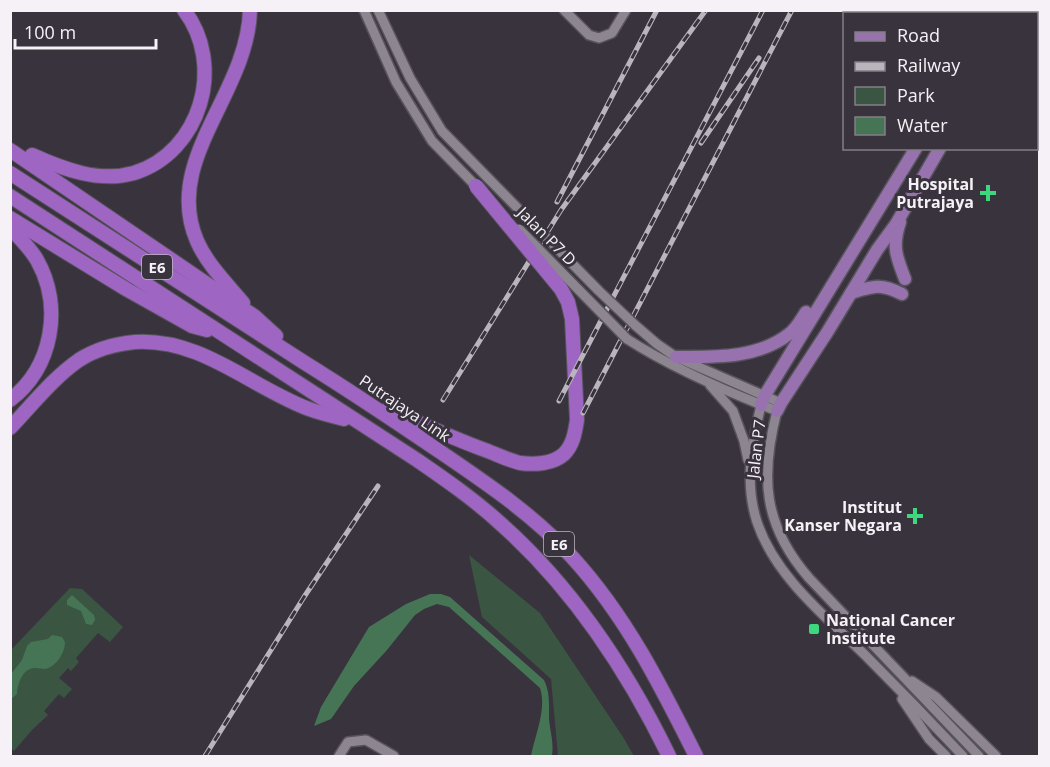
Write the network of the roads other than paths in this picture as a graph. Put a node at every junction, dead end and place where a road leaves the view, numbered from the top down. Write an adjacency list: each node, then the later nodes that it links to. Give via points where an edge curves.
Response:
1 (184, 10): 9 (highway, via 202,48 205,78 200,108 192,125 163,158 141,170 95,176)
2 (250, 10): 22 (highway, via 237,73 194,160 188,207 197,242 207,260)
3 (364, 10): 14 (street, Jalan P7 D, via 396,82 432,141)
4 (378, 10): 8 (street, Jalan P7 D)
5 (386, 10): 8 (street)
6 (564, 10): 7 (street, via 589,35 599,38 612,33)
7 (626, 10)
8 (387, 29): 14 (street, Jalan P7 D, via 410,78 442,131)
9 (10, 148): 22 (highway)
10 (915, 150): 21 (main road, Jalan P7)
11 (939, 150): 13 (main road, Jalan P7)
12 (10, 173): 25 (highway, Putrajaya Link / E6)
13 (922, 181): 18 (main road, via 903,213 895,240 895,253); 19 (main road, Jalan P7)
14 (482, 182): 24 (street, Jalan P7 D, bridge, via 635,325); 26 (street, Jalan P7 D, bridge, via 627,339); 27 (highway, bridge, via 568,302 576,420 570,446 549,462 518,462)
15 (10, 196): 23 (highway, E6)
16 (10, 218): 23 (highway, via 192,326)
17 (10, 228): 28 (highway, via 38,262 51,301 50,334 40,364)
18 (905, 279)
19 (851, 293): 20 (main road, via 877,285); 30 (main road, Jalan P7)
20 (902, 294)
21 (823, 297): 24 (main road, via 790,334 769,346 730,357); 29 (main road, Jalan P7)
22 (254, 316): 25 (highway)
23 (224, 335): 31 (highway, E6)
24 (676, 357): 29 (street, Jalan P7 D)
25 (304, 362): 27 (highway, Putrajaya Link / E6)
26 (708, 382): 29 (street, Jalan P7 D); 33 (street, via 733,411)
27 (356, 394): 39 (highway, Putrajaya Link / E6, via 494,489 572,557 632,635)
28 (10, 400)
29 (763, 400): 30 (street, Jalan P7 D); 33 (street, Jalan P7)
30 (779, 407): 34 (street, Jalan P7, via 768,457 768,491 772,515 784,544 809,578)
31 (360, 424): 32 (highway, via 308,409 192,350 141,342 108,346 80,360); 38 (highway, E6, via 473,500 551,574 622,670)
32 (10, 428)
33 (750, 468): 35 (street, Jalan P7, via 751,498 768,549 817,608)
34 (898, 671): 42 (street, Jalan P7); 43 (street, via 936,697)
35 (889, 679): 40 (street, via 929,739); 41 (street, Jalan P7)
36 (339, 756): 37 (street, via 348,742 366,740)
37 (394, 756)
38 (669, 756)
39 (696, 756)
40 (946, 756)
41 (963, 756)
42 (979, 756)
43 (996, 756)

